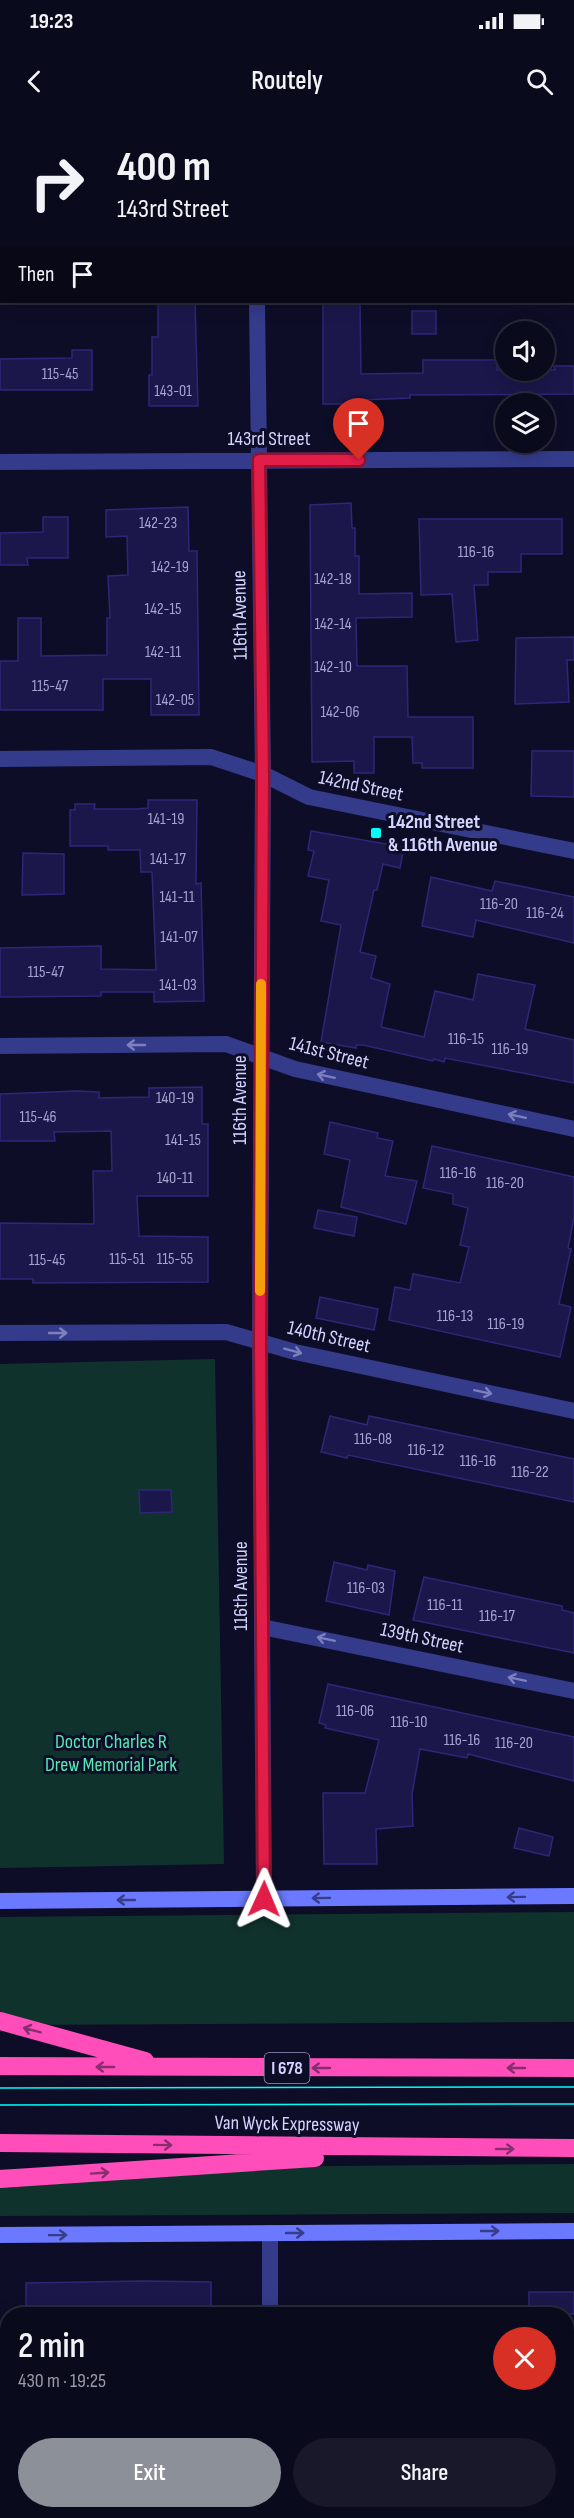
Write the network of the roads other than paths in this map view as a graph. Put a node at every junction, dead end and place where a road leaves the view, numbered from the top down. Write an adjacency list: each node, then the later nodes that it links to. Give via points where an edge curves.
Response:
1 (257, 303): 3 (street, 116th Avenue)
2 (574, 459): 3 (street, 143rd Street)
3 (259, 460): 4 (street, 143rd Street); 6 (street, 116th Avenue)
4 (0, 462)
5 (0, 759): 6 (street, 142nd Street, via 211,757)
6 (263, 774): 7 (street, 142nd Street, via 309,797); 9 (street, 116th Avenue)
7 (574, 851)
8 (0, 1046): 9 (street, 141st Street, one-way to 8, via 226,1044)
9 (261, 1057): 10 (street, 141st Street, one-way to 9, via 295,1069); 12 (street, 116th Avenue)
10 (574, 1129)
11 (0, 1333): 12 (street, 140th Street, one-way to 12, via 226,1332)
12 (260, 1342): 13 (street, 140th Street, one-way to 13); 14 (street, 116th Avenue)
13 (574, 1411)
14 (262, 1627): 15 (street, 139th Street, one-way to 14); 17 (street, 116th Avenue)
15 (574, 1691)
16 (574, 1896): 17 (main road, one-way to 17)
17 (264, 1899): 18 (main road, one-way to 18)
18 (0, 1901)
19 (0, 2021): 21 (highway, one-way to 19)
20 (0, 2066): 21 (highway, I 678, one-way to 20)
21 (170, 2068): 22 (highway, I 678, one-way to 21)
22 (574, 2068)
23 (0, 2143): 25 (highway, Van Wyck Expressway, one-way to 25)
24 (574, 2148): 25 (highway, Van Wyck Expressway, one-way to 24)
25 (447, 2149): 26 (highway, one-way to 25)
26 (0, 2179)
27 (574, 2231): 28 (main road, one-way to 27)
28 (270, 2233): 29 (main road, one-way to 28); 30 (street)
29 (0, 2235)
30 (270, 2307)

